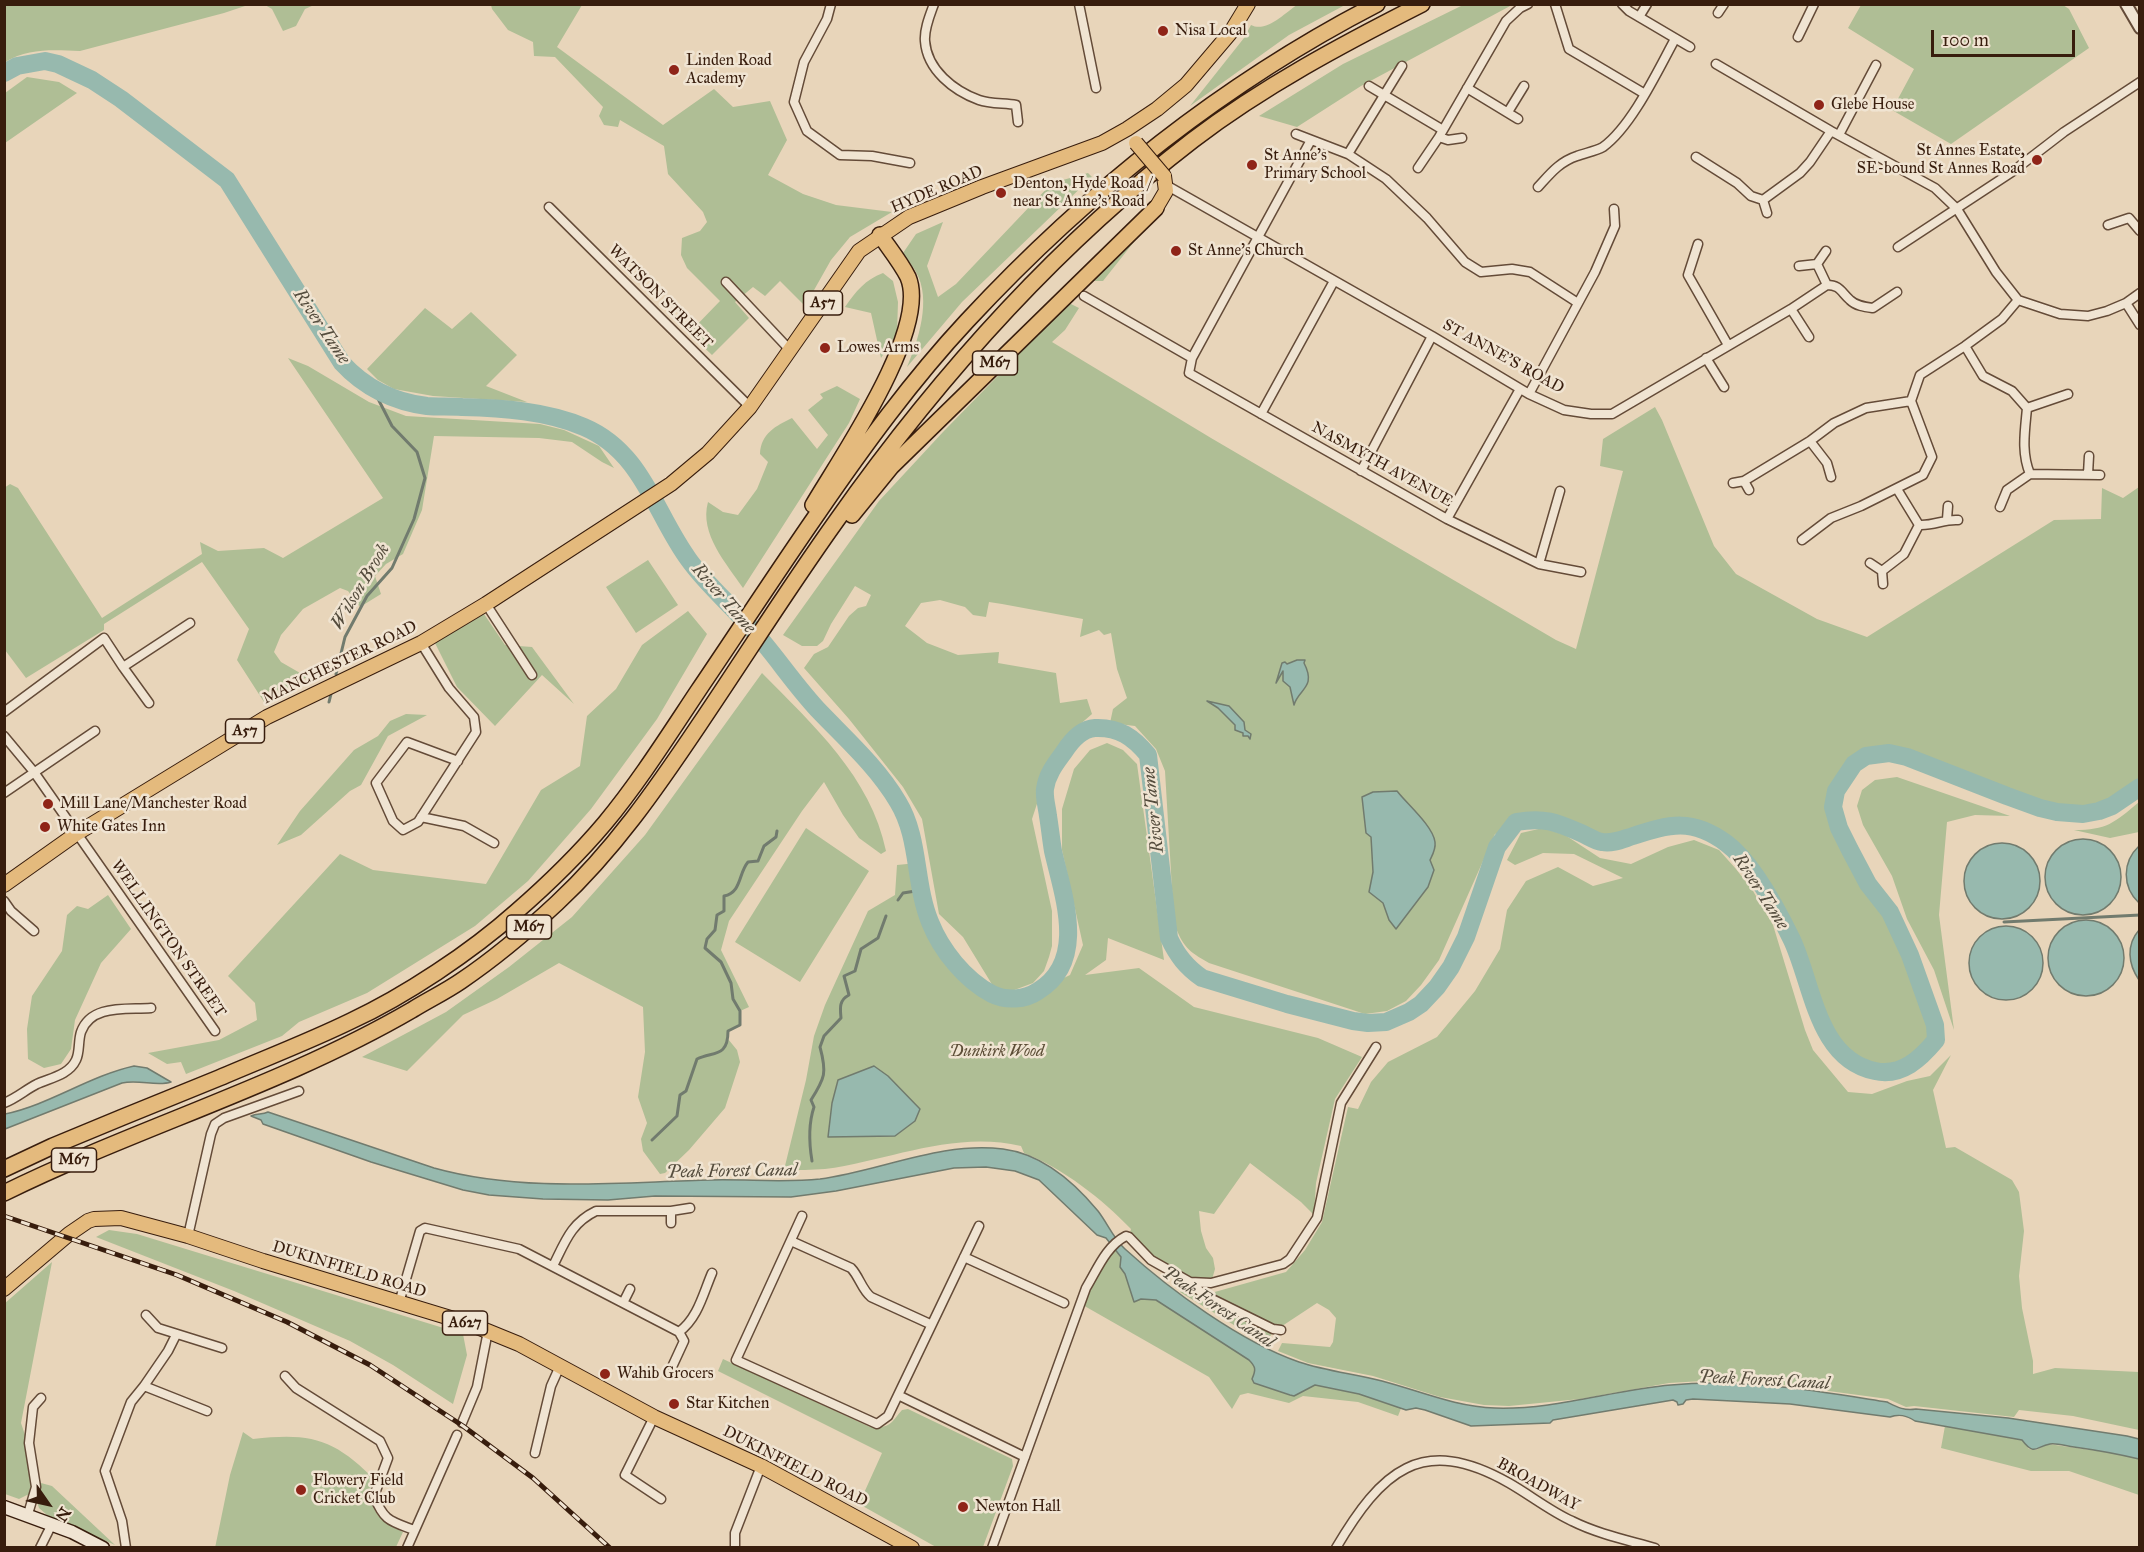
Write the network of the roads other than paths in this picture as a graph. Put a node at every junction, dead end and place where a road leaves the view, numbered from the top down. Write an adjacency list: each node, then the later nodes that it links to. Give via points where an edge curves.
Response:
1 (831, 4): 42 (street, via 804,62 794,102 807,131 840,155)
2 (934, 4): 32 (street, via 925,39 932,63 951,86 981,100 1016,105)
3 (1079, 4): 26 (street)
4 (1248, 4): 33 (main road, HYDE ROAD / A57, via 1231,32 1185,85)
5 (1377, 4): 103 (highway, M67, via 1248,79 1176,130 1098,194 965,323)
6 (1422, 4): 108 (highway, M67, via 1271,87 1196,138 1115,204 992,324 920,409)
7 (1528, 4): 27 (street, via 1506,21)
8 (1554, 4): 28 (street, via 1569,49)
9 (1622, 4): 15 (street)
10 (1647, 4): 15 (street)
11 (1724, 4): 14 (street)
12 (1814, 4): 17 (street)
13 (2126, 4): 16 (street)
14 (1718, 13)
15 (1639, 17): 18 (street)
16 (2139, 28)
17 (1798, 37)
18 (1675, 39): 19 (street); 28 (street)
19 (1689, 47)
20 (1716, 64): 34 (street)
21 (1876, 64): 37 (street)
22 (1402, 66): 29 (street)
23 (2139, 82): 50 (street)
24 (1369, 86): 29 (street)
25 (1524, 86): 30 (street)
26 (1096, 88)
27 (1465, 91): 30 (street); 36 (street)
28 (1645, 93): 45 (street, via 1619,131 1602,147 1556,166)
29 (1384, 95): 36 (street); 40 (street)
30 (1508, 112): 31 (street)
31 (1518, 119)
32 (1018, 122)
33 (1127, 129): 44 (main road, ST ANNE'S ROAD, bridge); 54 (main road, HYDE ROAD / A57, via 1102,143 909,217)
34 (1830, 131): 37 (street); 46 (street, via 1800,173)
35 (1296, 134): 39 (street)
36 (1441, 134): 38 (street, via 1448,140); 43 (street)
37 (1839, 135): 50 (street, via 1935,188)
38 (1462, 138)
39 (1311, 140): 40 (street); 55 (street)
40 (1348, 154): 68 (street, via 1386,179 1465,262 1481,272 1530,272)
41 (1696, 157): 46 (street, via 1751,196)
42 (910, 163)
43 (1418, 168)
44 (1165, 180): 48 (main road, via 1164,197); 55 (street, ST ANNE'S ROAD)
45 (1538, 187)
46 (1763, 200): 51 (street)
47 (549, 207): 84 (street, WATSON STREET)
48 (1156, 208): 108 (highway, M67, via 891,467)
49 (1614, 209): 68 (street, via 1615,226)
50 (1957, 209): 57 (street); 67 (street, via 1995,272)
51 (1767, 213)
52 (2108, 225): 53 (street, via 2129,218)
53 (2139, 231)
54 (880, 235): 76 (main road, HYDE ROAD / A57, via 859,250); 103 (highway, M67, via 908,278 911,304 904,340)
55 (1259, 237): 61 (street, ST ANNE'S ROAD); 77 (street)
56 (1698, 244): 74 (street, via 1688,275)
57 (1898, 247)
58 (1826, 251): 59 (street)
59 (1817, 264): 60 (street); 63 (street)
60 (1799, 266)
61 (1334, 281): 72 (street, ST ANNE'S ROAD); 86 (street)
62 (726, 282): 76 (street)
63 (1827, 285): 64 (street, via 1834,285 1850,301 1873,308); 70 (street, ST ANNE'S ROAD)
64 (1897, 292)
65 (2139, 293): 69 (street)
66 (1084, 296): 77 (street)
67 (2018, 300): 69 (street, via 2073,316 2088,316); 75 (street, via 2002,319)
68 (1578, 303): 81 (street)
69 (2126, 303): 71 (street)
70 (1791, 309): 73 (street); 74 (street, ST ANNE'S ROAD)
71 (2139, 325)
72 (1432, 336): 80 (street, ST ANNE'S ROAD); 89 (street)
73 (1809, 337)
74 (1728, 345): 78 (street, ST ANNE'S ROAD)
75 (1965, 346): 83 (street, via 1920,375); 85 (street, via 1983,376 2012,391)
76 (789, 349): 84 (main road, HYDE ROAD / A57)
77 (1192, 358): 86 (street, NASMYTH AVENUE, via 1189,374)
78 (1706, 358): 79 (street); 81 (street, ST ANNE'S ROAD, via 1612,414 1564,410)
79 (1724, 387)
80 (1520, 389): 81 (street, ST ANNE'S ROAD); 105 (street)
81 (1529, 394)
82 (2068, 394): 85 (street)
83 (1911, 401): 87 (street, via 1866,408 1834,423); 97 (street, via 1932,458 1923,475)
84 (750, 407): 104 (main road, HYDE ROAD / A57, via 708,453 671,484)
85 (2027, 408): 90 (street, via 2024,439)
86 (1261, 414): 89 (street, NASMYTH AVENUE)
87 (1810, 441): 93 (street, via 1829,458); 94 (street)
88 (2089, 456): 91 (street)
89 (1361, 471): 105 (street, NASMYTH AVENUE)
90 (2030, 474): 91 (street); 99 (street)
91 (2088, 474): 92 (street)
92 (2100, 475)
93 (1831, 477)
94 (1744, 481): 95 (street); 98 (street)
95 (1732, 483)
96 (2000, 483): 99 (street)
97 (1897, 489): 109 (street); 110 (street, via 1830,518)
98 (1749, 490)
99 (2007, 490): 102 (street)
100 (1560, 491): 112 (street)
101 (1948, 506): 106 (street)
102 (2000, 507)
103 (816, 508): 139 (highway, M67, via 638,781 604,824 515,914 476,945 356,1019)
104 (630, 509): 116 (main road, MANCHESTER ROAD / A57)
105 (1447, 519): 112 (street, NASMYTH AVENUE)
106 (1947, 519): 107 (street); 109 (street, via 1933,526)
107 (1958, 520)
108 (839, 524): 140 (highway, M67, via 623,833 558,902 509,945 460,982 362,1038)
109 (1919, 525): 114 (street, via 1904,554)
110 (1802, 540)
111 (1870, 563): 114 (street)
112 (1539, 564): 113 (street, NASMYTH AVENUE)
113 (1581, 572)
114 (1882, 572): 115 (street)
115 (1883, 584)
116 (486, 604): 118 (main road, MANCHESTER ROAD / A57); 120 (street)
117 (190, 622): 119 (street)
118 (421, 642): 125 (street, via 449,688 474,717 476,732); 129 (main road, MANCHESTER ROAD / A57, via 267,717)
119 (123, 667): 121 (street); 122 (street, via 104,638)
120 (532, 675)
121 (149, 703)
122 (4, 712)
123 (95, 731): 126 (street)
124 (4, 736): 126 (street, WELLINGTON STREET)
125 (458, 762): 128 (street); 128 (street, via 407,742 376,783 393,820 403,830)
126 (34, 772): 127 (street); 129 (street, WELLINGTON STREET)
127 (4, 793)
128 (421, 817): 130 (street, via 464,826)
129 (76, 834): 131 (main road, MANCHESTER ROAD / A57); 135 (street, WELLINGTON STREET)
130 (494, 843)
131 (4, 885)
132 (4, 901): 133 (street)
133 (34, 931)
134 (151, 1008): 138 (street, via 100,1011 87,1020 76,1060 65,1072)
135 (215, 1031)
136 (1376, 1047): 151 (street, via 1341,1103 1317,1218 1290,1259 1211,1283)
137 (298, 1091): 146 (street, via 215,1124)
138 (4, 1103)
139 (4, 1169)
140 (4, 1193)
141 (690, 1208): 142 (street)
142 (671, 1211): 144 (street); 149 (street, via 596,1211 585,1216 571,1229)
143 (802, 1216): 147 (street)
144 (671, 1223)
145 (979, 1226): 148 (street)
146 (188, 1236): 152 (main road, DUKINFIELD ROAD / A627, via 121,1218 94,1219); 154 (main road, DUKINFIELD ROAD / A627)
147 (792, 1241): 158 (street, via 851,1268 871,1297); 168 (street, via 736,1360 877,1424 888,1416)
148 (964, 1257): 156 (street); 158 (street)
149 (553, 1266): 154 (street, via 504,1244 425,1228 420,1231); 155 (street)
150 (712, 1273): 161 (street, via 695,1316)
151 (1190, 1282): 159 (street, via 1204,1295); 175 (street, via 1151,1260 1129,1237 1121,1238 1108,1251 1086,1288)
152 (7, 1284)
153 (630, 1289): 155 (street)
154 (399, 1303): 160 (main road, DUKINFIELD ROAD / A627)
155 (623, 1303): 161 (street)
156 (1064, 1303)
157 (146, 1315): 162 (street, via 158,1328)
158 (930, 1324): 168 (street)
159 (1281, 1330)
160 (488, 1331): 164 (main road, DUKINFIELD ROAD / A627); 172 (street, via 477,1387)
161 (679, 1332): 165 (street, via 684,1341)
162 (176, 1335): 163 (street); 167 (street)
163 (222, 1348)
164 (560, 1366): 171 (main road, DUKINFIELD ROAD / A627); 174 (street, via 551,1386)
165 (672, 1367)
166 (285, 1376): 181 (street, via 296,1388 380,1441 388,1458 374,1496 381,1514)
167 (144, 1386): 170 (street); 184 (street, via 131,1402 105,1471 122,1521)
168 (898, 1395): 175 (street)
169 (41, 1398): 179 (street, via 33,1407 29,1443 36,1486)
170 (207, 1411)
171 (654, 1417): 176 (main road, DUKINFIELD ROAD / A627); 177 (street, via 625,1475)
172 (462, 1423)
173 (456, 1435): 181 (street)
174 (535, 1453)
175 (1025, 1458): 188 (street)
176 (761, 1466): 186 (street, via 735,1533); 187 (main road, DUKINFIELD ROAD / A627)
177 (661, 1498)
178 (4, 1507): 179 (main road)
179 (28, 1514): 180 (main road)
180 (52, 1524): 182 (street); 183 (main road)
181 (414, 1530): 185 (street)
182 (40, 1548)
183 (103, 1548)
184 (126, 1548)
185 (407, 1548)
186 (735, 1548)
187 (912, 1548)
188 (992, 1548)
189 (1336, 1548): 190 (street, BROADWAY, via 1366,1500 1395,1474 1412,1464 1446,1461 1508,1482 1595,1531)
190 (1655, 1548)

